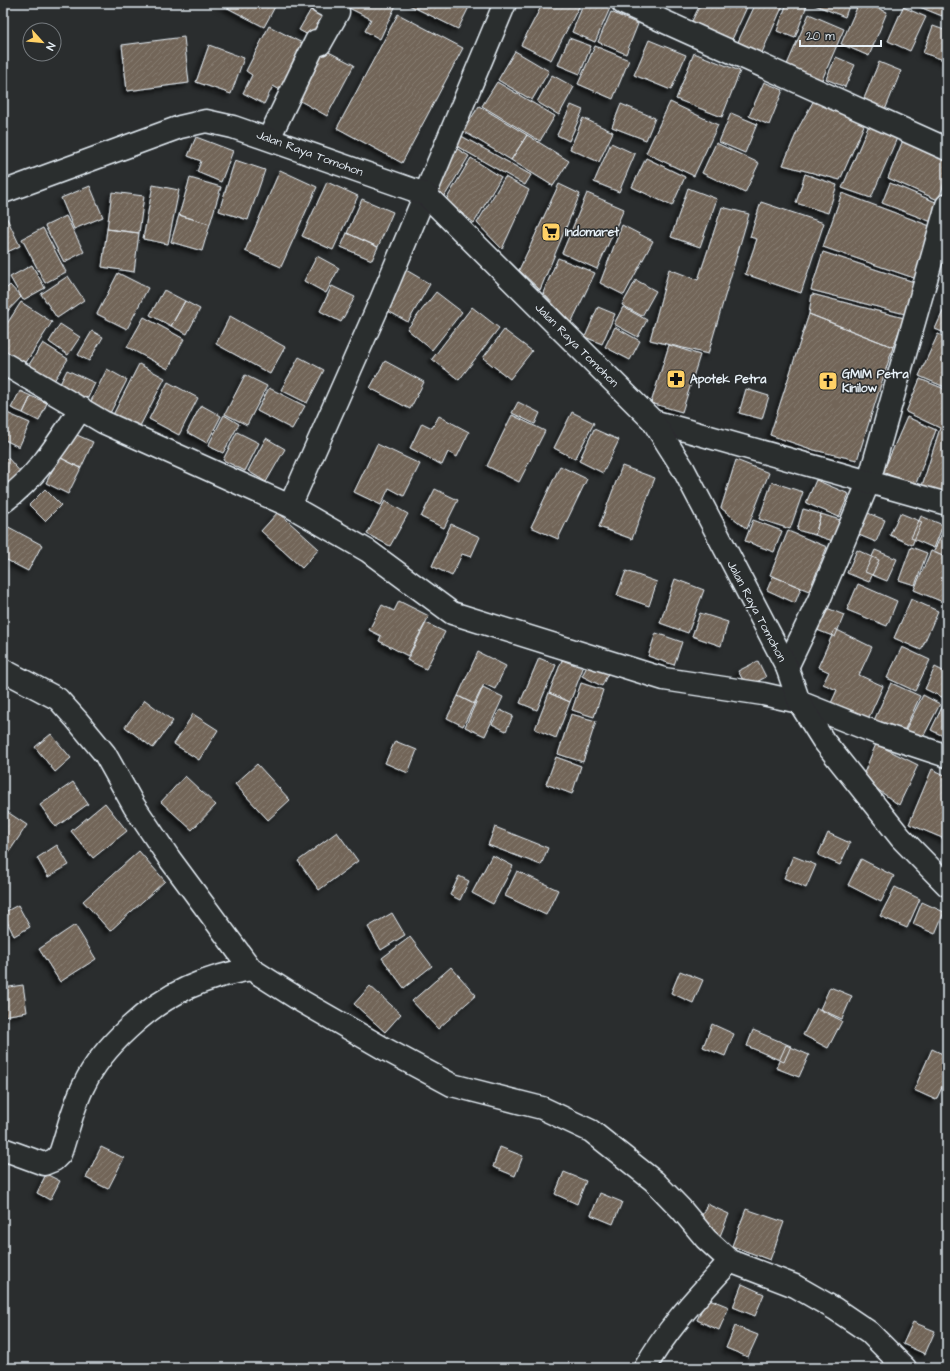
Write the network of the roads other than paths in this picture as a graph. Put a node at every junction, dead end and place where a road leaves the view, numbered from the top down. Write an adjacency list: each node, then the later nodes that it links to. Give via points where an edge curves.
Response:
1 (321, 3): 4 (main road, via 338,12 320,44 316,41)
2 (505, 3): 7 (main road)
3 (623, 3): 5 (main road)
4 (269, 138): 6 (main road, Jalan Raya Tomohon, via 206,121 180,127); 7 (main road, Jalan Raya Tomohon)
5 (947, 148)
6 (3, 192)
7 (425, 194): 11 (main road, Jalan Raya Tomohon); 15 (main road)
8 (947, 205): 12 (main road)
9 (3, 363): 10 (main road)
10 (81, 408): 13 (main road, via 45,462 22,488); 15 (main road, via 103,422)
11 (653, 421): 12 (main road); 16 (main road, Jalan Raya Tomohon, via 684,470)
12 (869, 481): 14 (main road); 16 (main road)
13 (3, 502)
14 (947, 504)
15 (290, 506): 18 (main road, via 368,551 452,613 664,679)
16 (787, 668): 18 (main road, Jalan Raya Tomohon)
17 (3, 670): 21 (main road, via 58,699 81,724 105,754 134,806 169,858)
18 (799, 702): 19 (main road, via 876,733); 20 (main road, Jalan Raya Tomohon, via 823,740 901,838)
19 (947, 756)
20 (947, 885)
21 (251, 969): 22 (main road, via 208,979 185,989 141,1016 107,1049 84,1084 60,1154 54,1160 44,1164); 23 (main road, via 382,1048 452,1085 542,1108 591,1131 654,1181 706,1239)
22 (3, 1149)
23 (730, 1261): 24 (main road, via 689,1307 655,1350); 25 (main road, via 795,1286 835,1309 869,1332)
24 (645, 1368)
25 (905, 1368)

